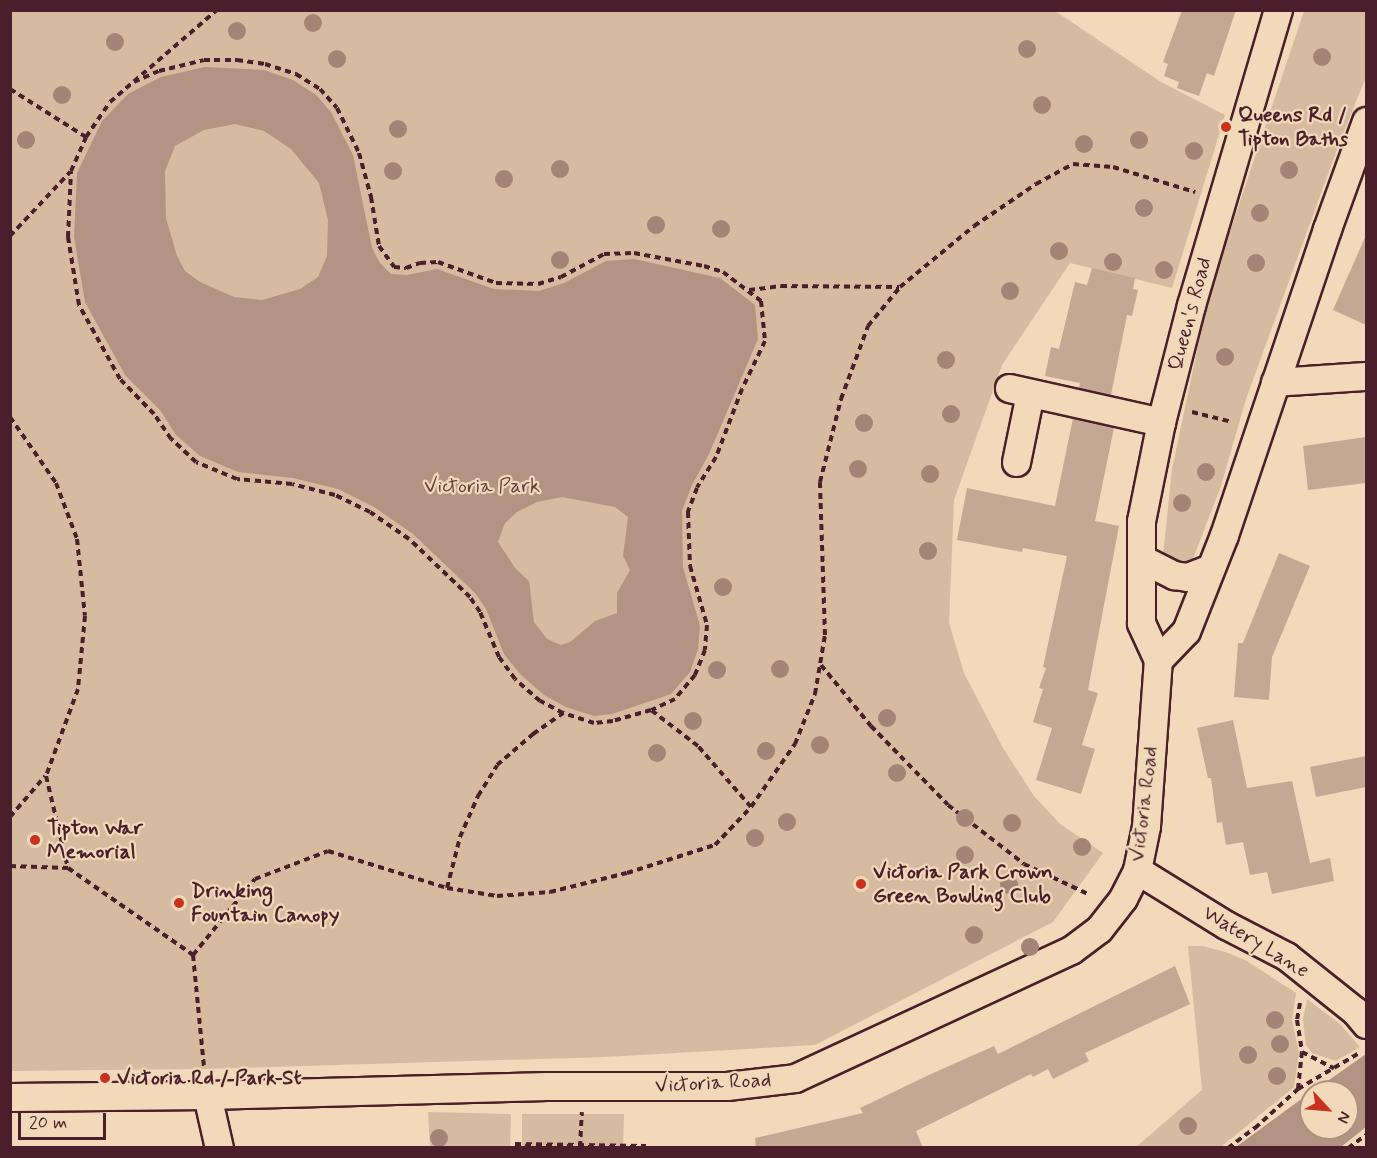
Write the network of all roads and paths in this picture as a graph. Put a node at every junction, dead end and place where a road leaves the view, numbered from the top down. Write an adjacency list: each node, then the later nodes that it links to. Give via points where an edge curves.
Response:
1 (217, 10): 3 (path)
2 (1278, 10): 8 (street, Queen's Road)
3 (134, 82): 6 (path, via 110,102); 11 (path, via 204,60 237,60 296,74 320,89 337,108 359,153 379,246 394,267 438,262 496,283 538,284 561,277 604,254 634,253 723,272)
4 (10, 89): 6 (path)
5 (1366, 121): 13 (street)
6 (86, 137): 7 (path)
7 (71, 171): 9 (path); 24 (path, via 68,237 79,305 120,379 154,414 171,439 196,462 212,470 237,479 292,484 335,495 409,539 470,597 514,679 540,701)
8 (1222, 200): 10 (path, via 1113,167 1073,164 974,226); 15 (street, Queen's Road)
9 (10, 236)
10 (900, 287): 11 (path, via 781,286); 22 (path, via 868,326 841,399 820,482 825,635)
11 (749, 290): 23 (path, via 761,301 765,341 688,512 690,566 707,625 705,650 695,675 675,699)
12 (1366, 376): 13 (street)
13 (1275, 382): 16 (street)
14 (10, 417): 25 (path, via 56,483 77,539 85,616 78,689)
15 (1161, 422): 16 (path, via 1184,410); 17 (street, via 1019,390); 18 (street, Queen's Road, via 1142,521)
16 (1259, 428): 19 (street)
17 (1016, 462)
18 (1142, 559): 19 (street, via 1173,575 1187,577); 20 (street, Queen's Road)
19 (1210, 568): 21 (street, via 1186,631)
20 (1141, 623): 21 (street, Victoria Road)
21 (1158, 660): 30 (street, Victoria Road, via 1146,826)
22 (820, 665): 26 (path, via 815,694 795,744); 32 (path, via 871,726 948,805 1024,864)
23 (651, 710): 24 (path, via 594,723); 26 (path, via 698,746)
24 (563, 713): 31 (path, via 497,765 460,837)
25 (46, 776): 27 (path); 29 (path)
26 (751, 807): 31 (path, via 715,845 627,873 549,892 497,896)
27 (10, 817)
28 (10, 866): 29 (path)
29 (68, 868): 33 (path)
30 (1137, 870): 35 (street, Watery Lane, via 1226,925 1286,956); 40 (street, Victoria Road, via 1123,898 1099,929 1071,950 795,1078 727,1086)
31 (447, 888): 33 (path, via 328,851 255,879)
32 (1088, 894)
33 (193, 955): 40 (path)
34 (1301, 995): 37 (path, via 1297,1020)
35 (1361, 1018)
36 (1366, 1048): 38 (path)
37 (1302, 1052): 38 (path); 39 (path)
38 (1334, 1068): 39 (path)
39 (1298, 1089): 46 (path)
40 (207, 1095): 41 (street, Victoria Road); 45 (street)
41 (10, 1097)
42 (1366, 1135): 47 (path)
43 (515, 1144): 44 (path)
44 (646, 1146)
45 (219, 1148)
46 (1228, 1148)
47 (1348, 1148)

